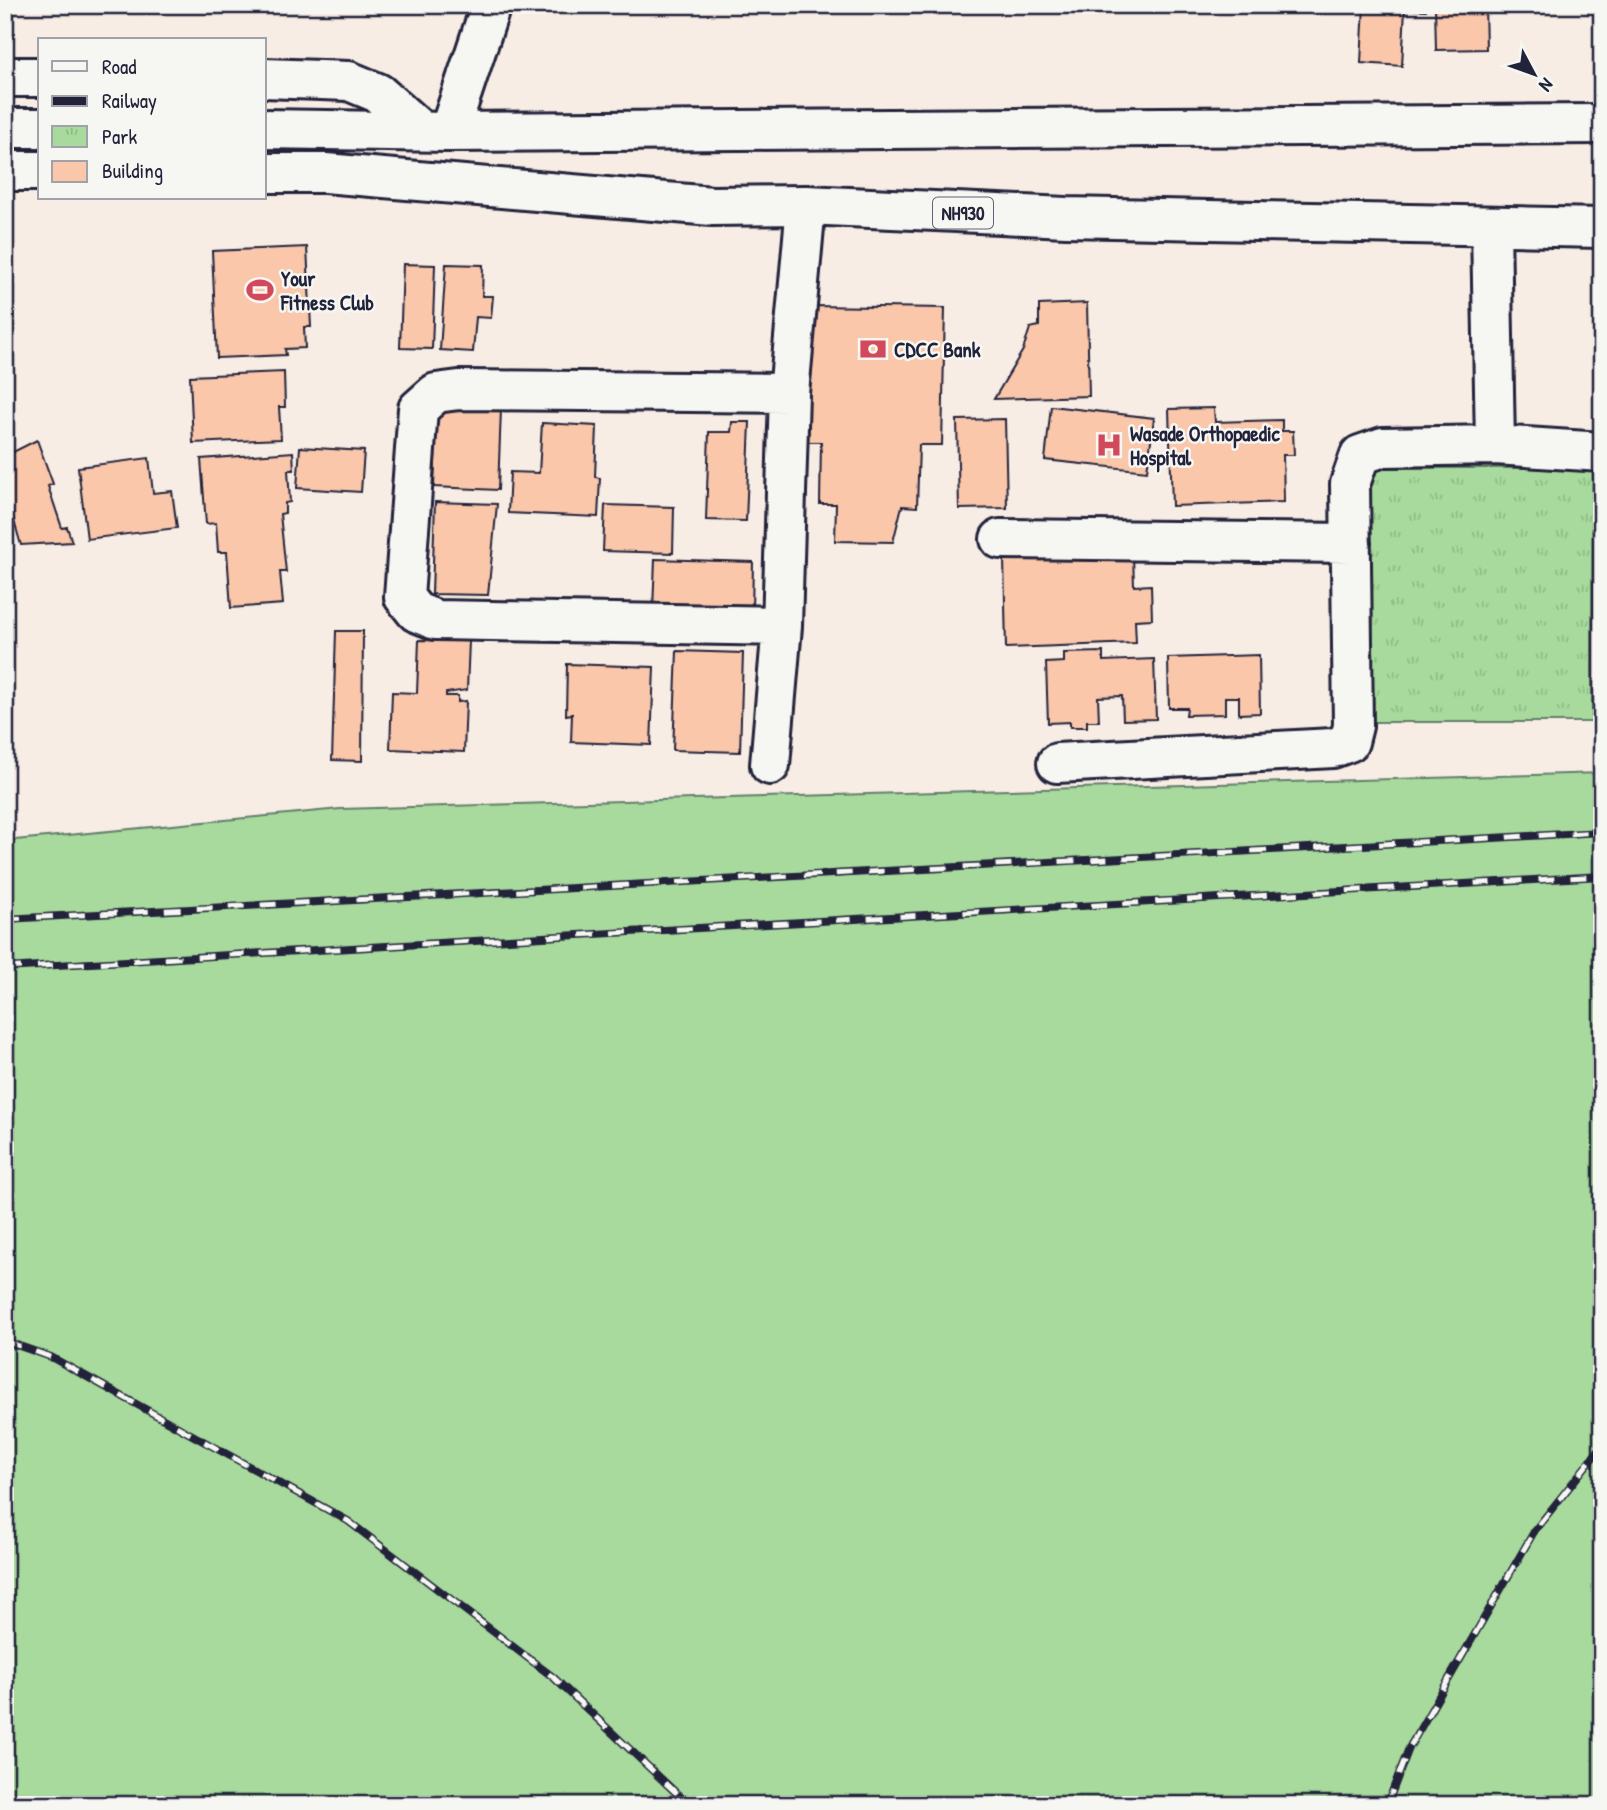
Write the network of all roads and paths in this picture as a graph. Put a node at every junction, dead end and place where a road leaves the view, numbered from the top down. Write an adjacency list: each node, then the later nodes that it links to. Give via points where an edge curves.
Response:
1 (491, 5): 9 (main road)
2 (5, 76): 3 (main road)
3 (38, 77)
4 (266, 78): 9 (main road, via 349,81 378,93)
5 (1602, 124): 9 (main road)
6 (5, 128): 7 (main road)
7 (38, 128)
8 (266, 129): 9 (main road)
9 (435, 132)
10 (5, 171): 11 (main road)
11 (38, 171)
12 (266, 173): 13 (main road, NH930, via 326,173 712,206)
13 (807, 205): 14 (main road, NH930, via 1066,217); 16 (main road)
14 (1491, 226): 15 (main road, NH930); 17 (main road)
15 (1602, 228)
16 (789, 393): 21 (main road); 21 (main road, via 436,393 418,409 404,597 416,612 436,620)
17 (1495, 445): 18 (main road); 20 (main road, via 1383,447 1360,455 1350,484)
18 (1602, 452)
19 (1000, 539): 20 (main road)
20 (1351, 543): 22 (main road, via 1353,726 1349,742 1333,748)
21 (782, 626): 23 (main road)
22 (1057, 763)
23 (770, 765)

